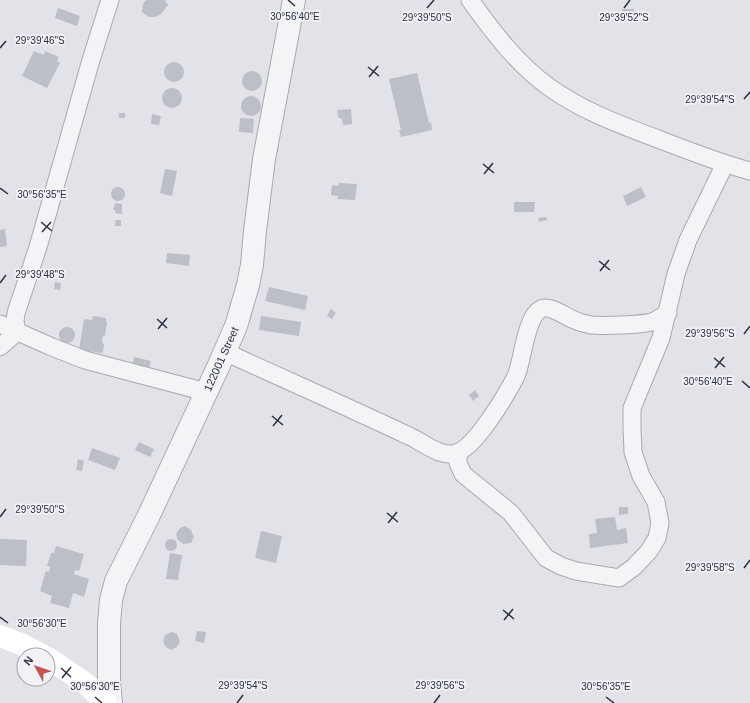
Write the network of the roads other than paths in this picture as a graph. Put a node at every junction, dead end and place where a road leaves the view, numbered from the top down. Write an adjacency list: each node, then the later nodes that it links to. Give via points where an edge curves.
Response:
1 (110, 0): 8 (street, via 38,247 16,313)
2 (294, 0): 10 (street, 122001 Street, via 264,159 251,272 236,326)
3 (470, 0): 4 (street, via 518,60 548,87 565,98 638,131)
4 (725, 164): 5 (street); 6 (street, via 688,240 676,274)
5 (750, 171)
6 (668, 313): 12 (street, via 652,322 592,325 576,321 550,308 540,309 528,329 517,373 510,388 468,446); 12 (street, via 661,338 632,408 633,452 641,476 656,502 660,523 657,538 649,551 619,578 576,571 546,558 511,513 463,474 458,463)
7 (0, 324): 8 (street)
8 (17, 332): 9 (street); 11 (street, via 84,360)
9 (0, 348)
10 (225, 352): 11 (street, 122001 Street); 12 (street, via 410,436 439,452 448,455)
11 (206, 392): 17 (street, 122001 Street, via 116,581 109,624)
12 (458, 453)
13 (0, 636): 14 (main road)
14 (27, 647)
15 (56, 663): 16 (main road, via 85,683)
16 (106, 703)
17 (111, 703)

